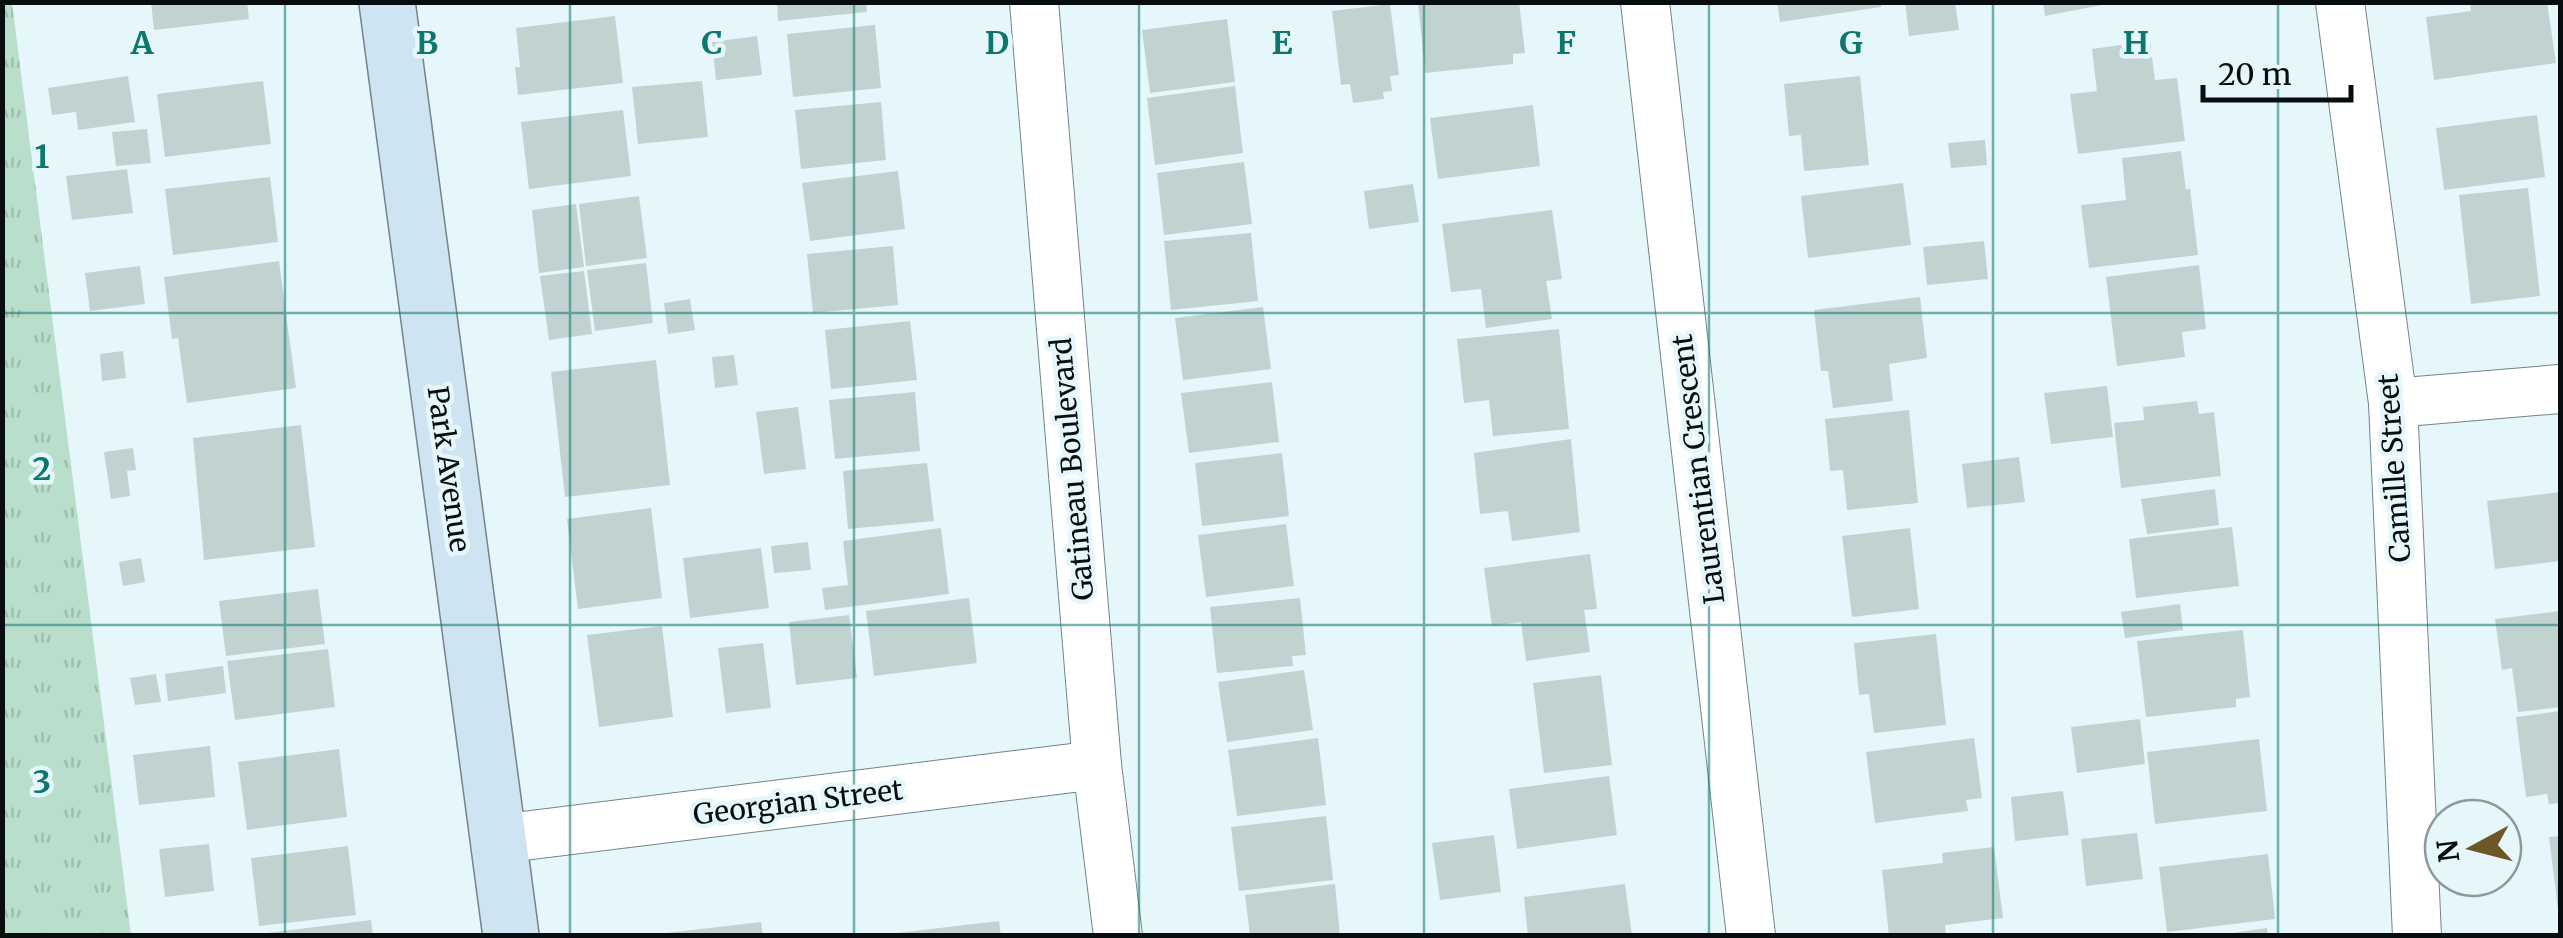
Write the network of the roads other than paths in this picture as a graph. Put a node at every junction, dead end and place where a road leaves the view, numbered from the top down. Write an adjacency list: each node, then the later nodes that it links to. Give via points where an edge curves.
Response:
1 (386, 2): 8 (street, Park Avenue)
2 (1034, 2): 7 (street, Gatineau Boulevard)
3 (1644, 2): 11 (street, Laurentian Crescent)
4 (2340, 2): 6 (street, Camille Street)
5 (2560, 390): 6 (street)
6 (2393, 403): 12 (street, Camille Street)
7 (1097, 766): 8 (street, Georgian Street); 10 (street, Gatineau Boulevard)
8 (499, 839): 9 (street, Park Avenue)
9 (511, 936)
10 (1118, 936)
11 (1751, 936)
12 (2418, 936)

